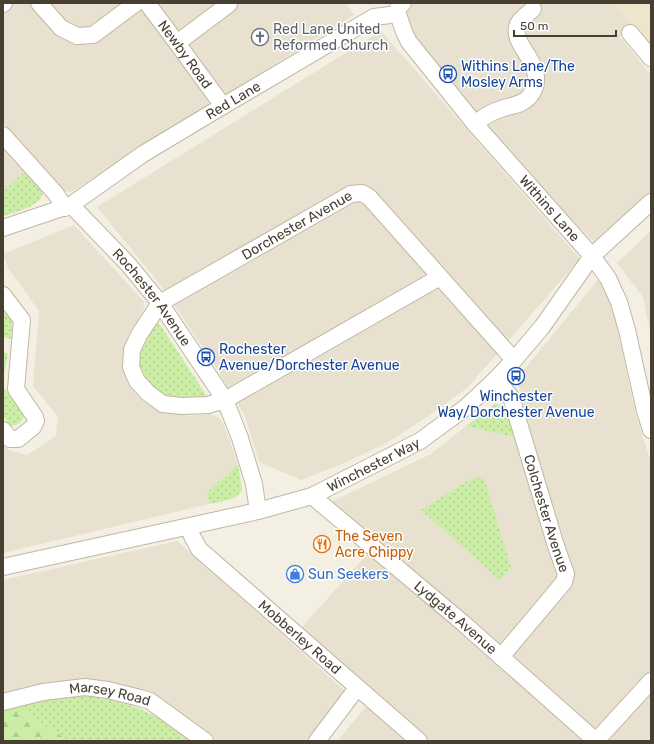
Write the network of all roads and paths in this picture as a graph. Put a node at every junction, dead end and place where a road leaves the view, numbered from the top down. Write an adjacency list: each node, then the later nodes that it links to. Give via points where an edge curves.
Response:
1 (39, 3): 2 (street, via 61,28 77,36 93,35)
2 (136, 3)
3 (147, 3): 8 (street, Newby Road)
4 (228, 3): 8 (street)
5 (398, 7): 10 (street, Red Lane, via 374,17); 11 (street, Withins Lane, via 409,42)
6 (534, 11): 11 (street, via 518,23 516,34 535,68 536,83 533,90 524,102 484,116)
7 (630, 33): 9 (street)
8 (177, 43): 10 (street, Newby Road)
9 (651, 58)
10 (223, 106): 14 (street, Red Lane, via 144,154)
11 (475, 124): 16 (street, Withins Lane)
12 (3, 135): 14 (street, Rochester Avenue)
13 (651, 202): 16 (street, Winchester Way)
14 (68, 207): 15 (street, Red Lane); 19 (street, Rochester Avenue, via 128,264)
15 (3, 228)
16 (592, 256): 20 (street, Winchester Way, via 542,327); 24 (street, Withins Lane, via 608,278 619,302)
17 (440, 277): 19 (street, Dorchester Avenue, via 369,197 362,193 351,194); 20 (street, Dorchester Avenue); 22 (street)
18 (3, 295): 23 (street, via 22,320 16,389 36,421 33,427 18,439 10,439)
19 (160, 303): 22 (street, Rochester Avenue); 22 (street, via 132,350 131,367 137,381 163,404 208,405)
20 (514, 360): 21 (street, Winchester Way)
21 (496, 379): 25 (street, Winchester Way, via 465,408 420,441); 29 (street, Colchester Avenue, via 511,397 566,574 564,582)
22 (225, 400): 26 (street, Rochester Avenue, via 254,484)
23 (3, 430)
24 (651, 430)
25 (312, 496): 26 (street, Winchester Way); 29 (street, Lydgate Avenue)
26 (258, 511): 27 (street, Winchester Way)
27 (189, 527): 28 (street, Winchester Way); 31 (street, Mobberley Road, via 199,549)
28 (3, 567)
29 (502, 657): 36 (street, Lydgate Avenue)
30 (651, 681): 36 (street)
31 (357, 688): 34 (street); 35 (street, Mobberley Road)
32 (3, 702): 33 (street, Marsey Road, via 43,692 85,687 108,690 150,701)
33 (205, 741)
34 (317, 741)
35 (419, 741)
36 (596, 741)

